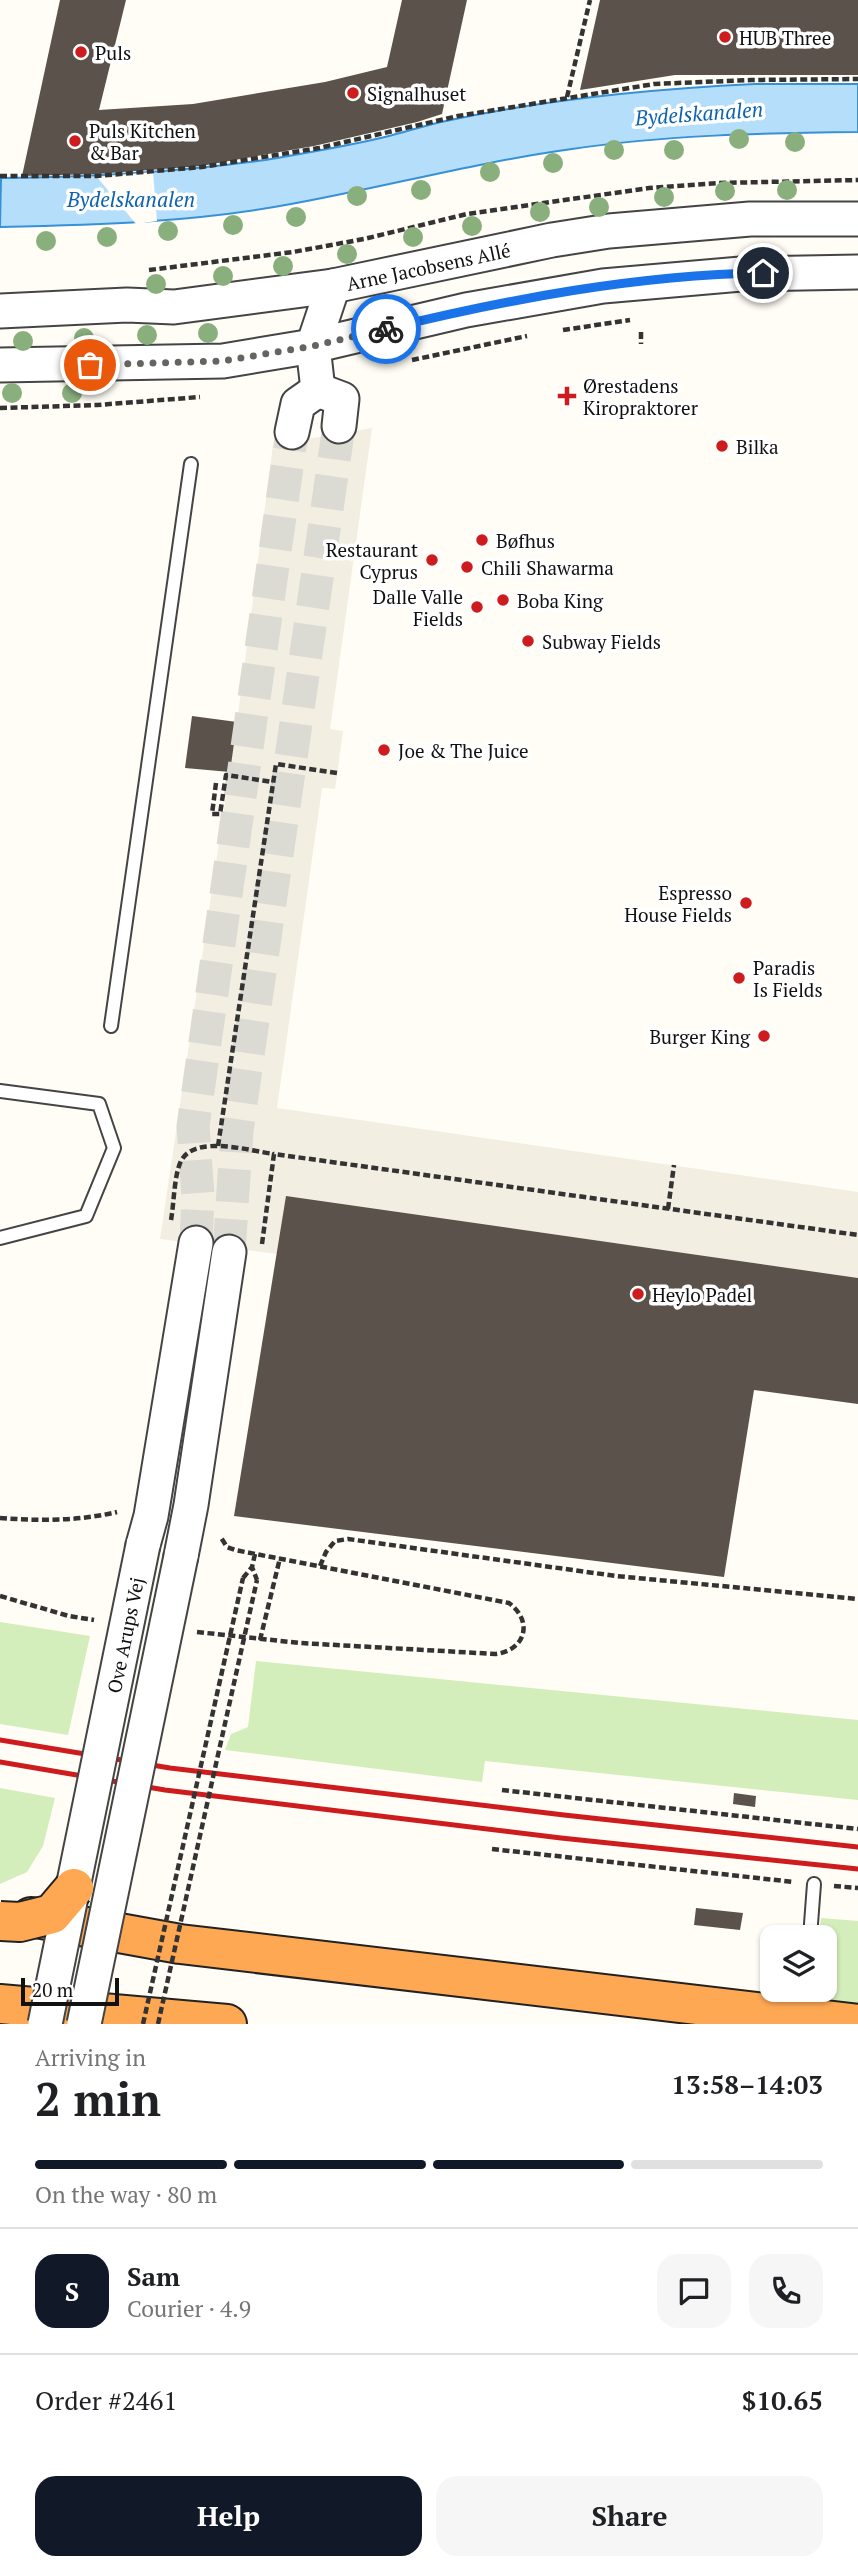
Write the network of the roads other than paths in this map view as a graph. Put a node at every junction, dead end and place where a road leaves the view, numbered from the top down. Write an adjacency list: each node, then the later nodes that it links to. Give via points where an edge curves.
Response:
1 (858, 219): 3 (street, Arne Jacobsens Allé, via 750,219 609,231)
2 (858, 272): 5 (street, via 741,274 603,286 466,310)
3 (333, 286): 4 (street, Arne Jacobsens Allé, via 174,307); 5 (street)
4 (0, 312)
5 (313, 346): 6 (street, via 223,361); 7 (street)
6 (0, 365)
7 (318, 390): 8 (street, via 342,399); 9 (street, via 298,404)
8 (339, 426)
9 (292, 432)
10 (191, 464): 11 (lane)
11 (111, 1026)
12 (0, 1091): 13 (lane, via 99,1104 114,1148 86,1216)
13 (0, 1238)
14 (196, 1243): 17 (street, Ove Arups Vej, bridge, via 151,1516)
15 (245, 1252): 24 (street, Ove Arups Vej, bridge)
16 (814, 1884): 20 (lane)
17 (74, 1888): 19 (highway, bridge, via 52,1914 20,1922); 23 (street, Ove Arups Vej, bridge)
18 (0, 1912): 21 (highway, via 180,1944)
19 (0, 1921)
20 (811, 1925)
21 (805, 2003): 26 (highway)
22 (0, 2004): 25 (highway)
23 (45, 2024)
24 (84, 2024)
25 (227, 2024)
26 (858, 2024)

